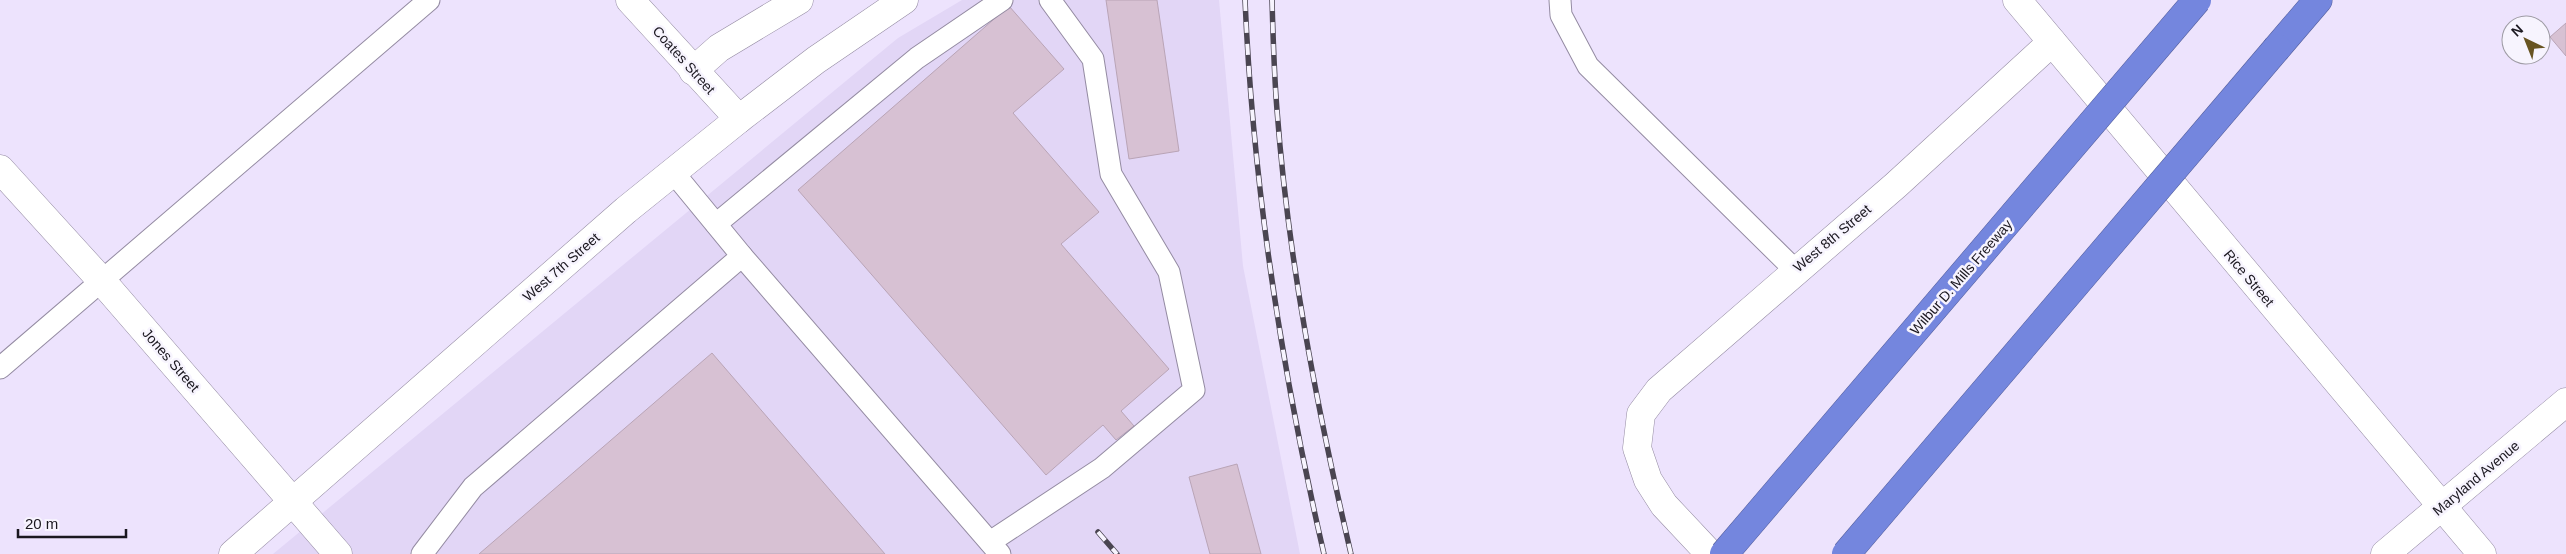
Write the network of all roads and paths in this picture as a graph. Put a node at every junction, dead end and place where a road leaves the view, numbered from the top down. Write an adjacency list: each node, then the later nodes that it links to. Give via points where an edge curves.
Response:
1 (429, 0): 19 (lane)
2 (630, 0): 12 (street, Coates Street)
3 (799, 0): 12 (street, via 719,48)
4 (904, 0): 13 (street, West 7th Street, via 816,60)
5 (1002, 0): 16 (lane, via 917,58)
6 (1050, 0): 25 (lane, via 1093,59 1111,174 1169,272 1194,390 1102,468)
7 (1560, 0): 18 (lane, via 1561,15 1588,66)
8 (2017, 0): 11 (street, Rice Street)
9 (2197, 0): 29 (highway, Wilbur D. Mills Freeway, bridge)
10 (2318, 0): 30 (highway, bridge)
11 (2052, 42): 18 (street, West 8th Street, via 1896,185); 23 (street, Rice Street)
12 (693, 71): 13 (street, Coates Street)
13 (739, 119): 15 (street, West 7th Street)
14 (0, 169): 19 (street, Jones Street)
15 (673, 172): 16 (lane); 22 (street, West 7th Street)
16 (716, 224): 17 (lane)
17 (742, 256): 25 (lane); 28 (lane, via 472,487)
18 (1795, 270): 24 (street, West 8th Street, via 1660,390 1641,414 1637,448 1648,480 1664,505)
19 (101, 280): 20 (lane); 22 (street, Jones Street)
20 (0, 368)
21 (2566, 402): 23 (street, Maryland Avenue)
22 (293, 502): 26 (street, West 7th Street); 27 (street, Jones Street)
23 (2440, 507): 31 (street, Maryland Avenue); 32 (street, Rice Street)
24 (1704, 547)
25 (995, 548)
26 (232, 554)
27 (338, 554)
28 (422, 554)
29 (1724, 554)
30 (1846, 554)
31 (2385, 554)
32 (2482, 554)

